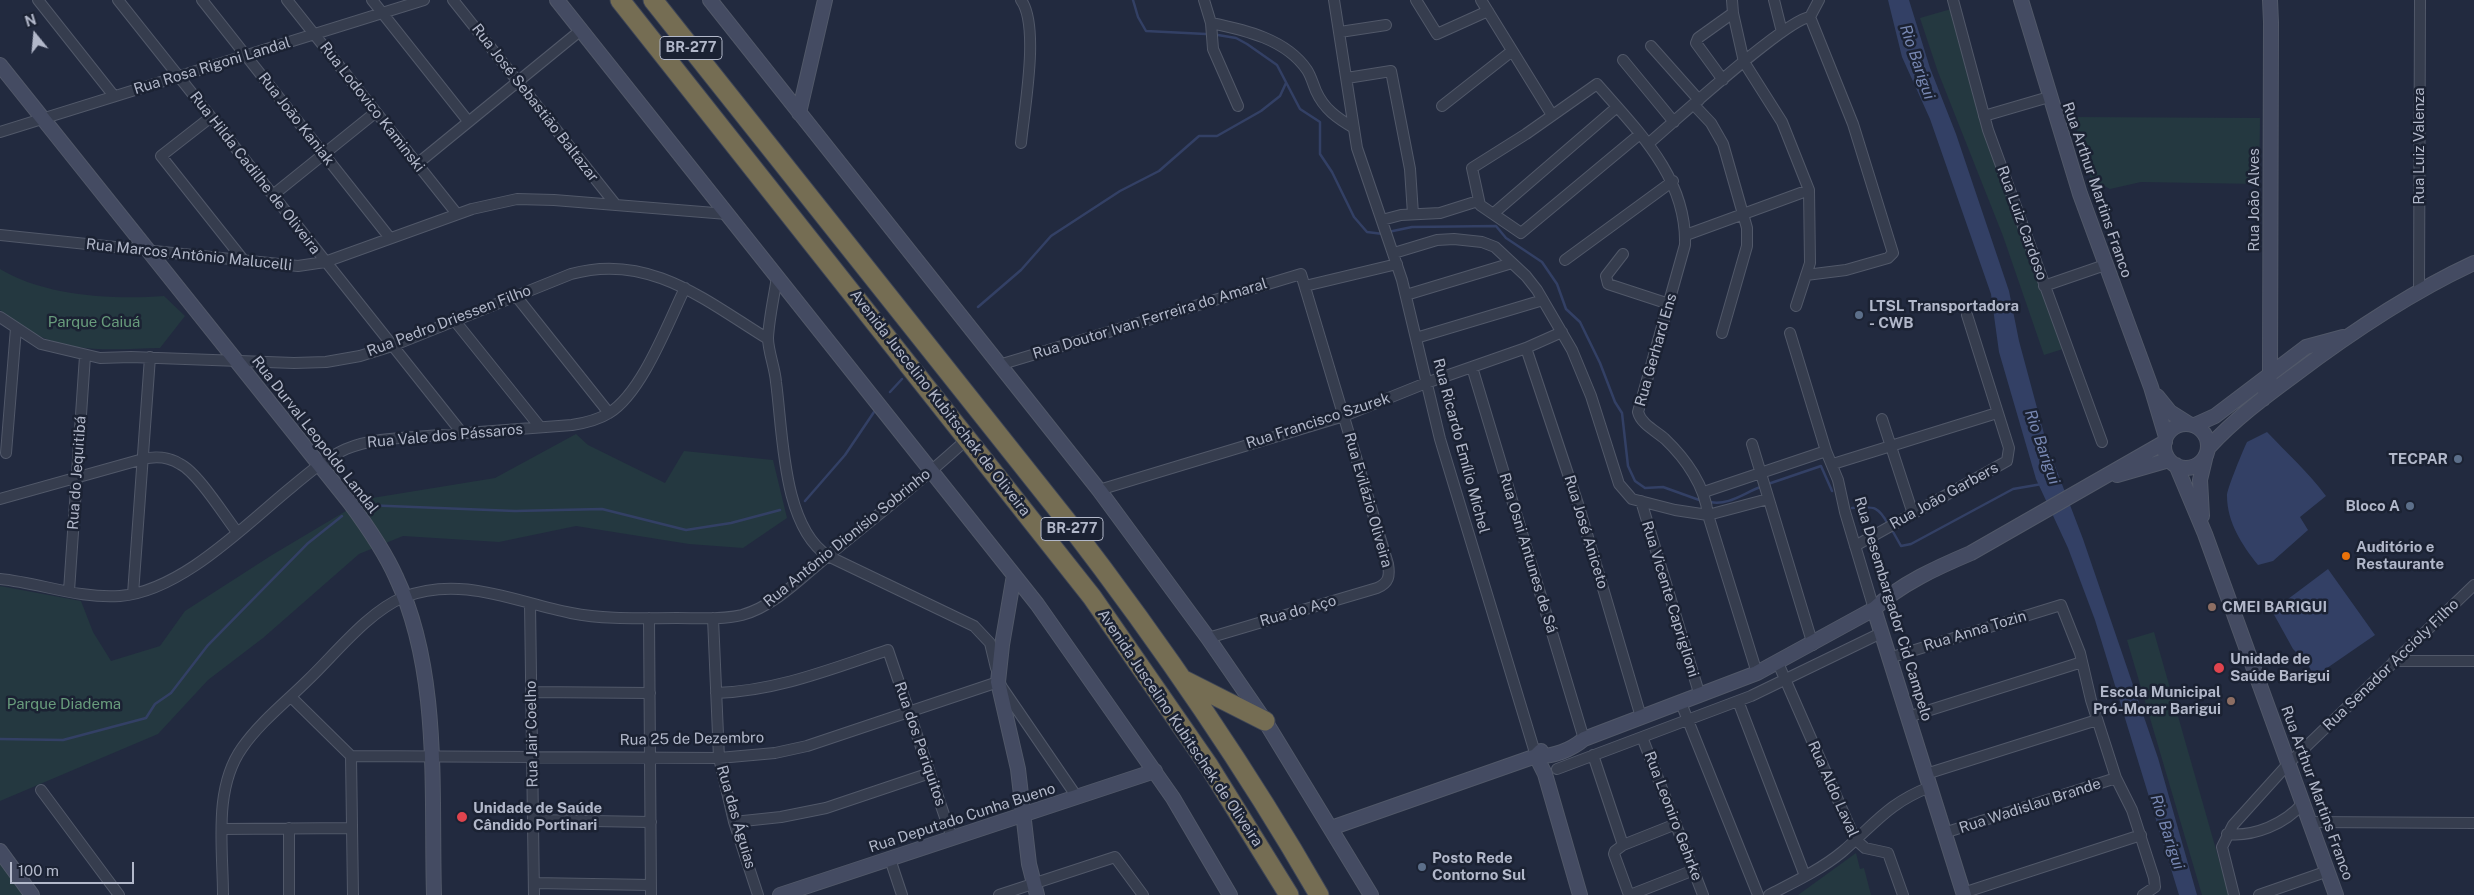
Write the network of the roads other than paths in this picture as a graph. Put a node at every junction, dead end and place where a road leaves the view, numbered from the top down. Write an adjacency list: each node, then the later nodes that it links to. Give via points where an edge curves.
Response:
1 (38, 0): 45 (street)
2 (118, 0): 41 (street, Rua Hilda Cadilhe de Oliveira)
3 (202, 0): 37 (street, Rua João Kaniak)
4 (287, 0): 34 (street, Rua Lodovico Kaminski)
5 (372, 0): 26 (street)
6 (424, 0): 26 (street, Rua Rosa Rigoni Landal)
7 (454, 0): 44 (street, Rua José Sebastião Baltazar)
8 (557, 0): 31 (street)
9 (620, 0): 130 (highway, Avenida Juscelino Kubitschek de Oliveira / BR-277)
10 (653, 0): 175 (highway, BR-277, via 1060,512)
11 (710, 0): 52 (street)
12 (1021, 0): 62 (street, via 1028,12 1031,38)
13 (1204, 0): 29 (street)
14 (1334, 0): 32 (street, Rua Ricardo Emílio Michel)
15 (1416, 0): 25 (street, via 1437,34)
16 (1481, 0): 25 (street)
17 (1732, 0): 27 (street)
18 (1774, 0): 33 (street)
19 (1819, 0): 28 (street)
20 (1953, 0): 54 (street, Rua Luiz Cardoso)
21 (2021, 0): 46 (street, Rua Arthur Martins Franco)
22 (2270, 0): 119 (street, Rua João Alves)
23 (2420, 0): 96 (street, Rua Luiz Valenza)
24 (823, 2): 52 (street)
25 (1488, 11): 36 (street)
26 (382, 13): 34 (street, Rua Rosa Rigoni Landal); 57 (street)
27 (1733, 13): 39 (street); 43 (street, via 1698,38 1696,43)
28 (1810, 16): 33 (street); 91 (street, via 1853,124 1893,254 1846,270)
29 (1211, 23): 48 (street, via 1213,49); 59 (street, via 1253,33 1285,49 1306,69 1329,112)
30 (1386, 25): 32 (street)
31 (580, 30): 44 (street); 73 (street)
32 (1340, 32): 42 (street, Rua Ricardo Emílio Michel)
33 (1782, 32): 39 (street)
34 (314, 34): 37 (street, Rua Rosa Rigoni Landal); 51 (street, Rua Lodovico Kaminski)
35 (1651, 46): 47 (street)
36 (1512, 51): 49 (street); 53 (street)
37 (246, 55): 41 (street, Rua Rosa Rigoni Landal); 64 (street, Rua João Kaniak)
38 (1623, 60): 58 (street)
39 (1744, 62): 43 (street); 67 (street, via 1782,122)
40 (0, 65): 56 (street, Rua Durval Leopoldo Landal)
41 (179, 76): 45 (street, Rua Rosa Rigoni Landal); 55 (street, Rua Hilda Cadilhe de Oliveira)
42 (1347, 78): 59 (street, Rua Ricardo Emílio Michel); 74 (street, via 1391,71 1410,169)
43 (1723, 80): 47 (street)
44 (518, 81): 57 (street); 70 (street, Rua José Sebastião Baltazar)
45 (114, 96): 56 (street, Rua Rosa Rigoni Landal)
46 (2049, 97): 54 (street); 89 (street, Rua Arthur Martins Franco)
47 (1697, 103): 58 (street); 75 (street, via 1723,144)
48 (1238, 106)
49 (1442, 106)
50 (1617, 107): 53 (street, Rua Gerhard Ens, via 1597,84); 61 (street, Rua Gerhard Ens); 71 (street)
51 (376, 112): 64 (street); 65 (street, Rua Lodovico Kaminski)
52 (799, 113): 117 (street)
53 (1552, 115): 69 (street, via 1472,168)
54 (1984, 116): 94 (street, Rua Luiz Cardoso)
55 (211, 117): 68 (street, Rua Hilda Cadilhe de Oliveira); 84 (street, via 161,156)
56 (43, 118): 60 (street, Rua Rosa Rigoni Landal); 80 (street, Rua Durval Leopoldo Landal)
57 (468, 122): 65 (street)
58 (1674, 122): 63 (street)
59 (1354, 128): 76 (street, Rua Ricardo Emílio Michel, via 1364,170)
60 (0, 132)
61 (1640, 134): 63 (street, Rua Gerhard Ens); 71 (street, via 1521,233)
62 (1021, 143)
63 (1648, 144): 66 (street, Rua Gerhard Ens)
64 (324, 154): 68 (street); 79 (street, Rua João Kaniak)
65 (417, 164): 72 (street, Rua Lodovico Kaminski)
66 (1673, 181): 78 (street, Rua Gerhard Ens); 83 (street)
67 (1809, 190): 75 (street); 91 (street, via 1810,263)
68 (273, 196): 85 (street, Rua Hilda Cadilhe de Oliveira)
69 (1478, 201): 71 (street, via 1482,208); 74 (street, via 1440,213)
70 (616, 205): 72 (street, Rua Marcos Antônio Malucelli, via 517,199); 73 (street, Rua Marcos Antônio Malucelli)
71 (1494, 213)
72 (457, 214): 79 (street, Rua Marcos Antônio Malucelli)
73 (727, 214): 92 (street)
74 (1413, 214): 76 (street)
75 (1744, 215): 78 (street); 107 (street, via 1747,246)
76 (1385, 228): 81 (street, Rua Ricardo Emílio Michel)
77 (0, 235): 80 (street, Rua Marcos Antônio Malucelli)
78 (1686, 235): 100 (street, Rua Gerhard Ens, via 1684,256)
79 (390, 238): 85 (street, Rua Marcos Antônio Malucelli)
80 (149, 252): 84 (street, Rua Marcos Antônio Malucelli); 116 (street, Rua Durval Leopoldo Landal)
81 (1394, 253): 86 (street, via 1437,240 1454,239 1486,243); 88 (street, Rua Ricardo Emílio Michel)
82 (1623, 254): 100 (street, via 1606,276 1608,284)
83 (1565, 260)
84 (245, 262): 85 (street, Rua Marcos Antônio Malucelli, via 298,266)
85 (325, 262): 112 (street, Rua Hilda Cadilhe de Oliveira)
86 (1512, 263): 97 (street); 99 (street)
87 (2474, 263): 96 (street)
88 (1397, 264): 93 (street); 97 (street, Rua Ricardo Emílio Michel)
89 (2105, 265): 94 (street); 121 (street, Rua Arthur Martins Franco)
90 (1301, 274): 93 (street, Rua Evilázio Oliveira); 117 (street, Rua Doutor Ivan Ferreira do Amaral)
91 (1806, 275): 101 (street)
92 (777, 277): 111 (street); 142 (street)
93 (1305, 286): 125 (street, Rua Evilázio Oliveira)
94 (2044, 286): 132 (street, Rua Luiz Cardoso)
95 (685, 288): 98 (street, Rua Pedro Driessen Filho, via 637,270 605,267 571,274); 111 (street, Rua Pedro Driessen Filho); 124 (street, Rua Vale dos Pássaros, via 636,384 623,402)
96 (2419, 292): 109 (street)
97 (1406, 295): 110 (street, Rua Ricardo Emílio Michel)
98 (516, 296): 104 (street, Rua Pedro Driessen Filho); 124 (street)
99 (1543, 300): 106 (street); 110 (street)
100 (1669, 304): 149 (street, Rua Gerhard Ens, via 1638,412 1641,420 1674,449)
101 (1796, 306)
102 (1967, 315): 123 (street)
103 (0, 317): 105 (street, Rua Pedro Driessen Filho)
104 (455, 321): 112 (street, Rua Pedro Driessen Filho); 128 (street)
105 (16, 328): 114 (street, Rua Pedro Driessen Filho, via 41,344); 136 (street)
106 (1562, 332): 113 (street, Rua Francisco Szurek); 148 (street, via 1586,383 1619,484 1627,495)
107 (1722, 333)
108 (1790, 333): 135 (street, Rua Desembargador Cid Campelo)
109 (2349, 335): 119 (street, via 2306,347); 122 (street)
110 (1416, 338): 120 (street, Rua Ricardo Emílio Michel)
111 (768, 339): 154 (street, via 793,503 809,538)
112 (392, 346): 116 (street, Rua Pedro Driessen Filho, via 326,362); 129 (street, Rua Hilda Cadilhe de Oliveira)
113 (1526, 348): 118 (street, Rua Francisco Szurek); 186 (street, Rua José Aniceto, via 1577,500)
114 (85, 356): 115 (street, Rua Pedro Driessen Filho, via 104,359); 143 (street, Rua do Jequitibá)
115 (150, 357): 116 (street, Rua Pedro Driessen Filho); 138 (street)
116 (236, 361): 140 (street, Rua Durval Leopoldo Landal)
117 (999, 365): 146 (street)
118 (1472, 367): 120 (street, Rua Francisco Szurek); 192 (street, Rua Osni Antunes de Sá)
119 (2270, 373): 122 (street, Rua João Alves); 127 (street, via 2215,416)
120 (1426, 383): 125 (street, Rua Francisco Szurek); 196 (street, Rua Ricardo Emílio Michel, via 1473,553)
121 (2151, 387): 127 (street, Rua Arthur Martins Franco, via 2170,412); 131 (street, Rua Arthur Martins Franco)
122 (2263, 399): 137 (street, via 2232,423)
123 (1997, 412): 134 (street); 150 (street, Rua João Garbers, via 2009,448 2007,461)
124 (609, 413): 128 (street, Rua Vale dos Pássaros, via 582,423)
125 (1344, 416): 146 (street, Rua Francisco Szurek); 157 (street, Rua Evilázio Oliveira, via 1388,564)
126 (1882, 419): 134 (street)
127 (2192, 424): 131 (street, via 2175,427); 137 (street, via 2206,434)
128 (540, 427): 129 (street, Rua Vale dos Pássaros)
129 (462, 434): 140 (street, Rua Vale dos Pássaros, via 373,441 345,450)
130 (967, 438): 142 (street, Rua Antônio Dionísio Sobrinho); 248 (highway, Avenida Juscelino Kubitschek de Oliveira / BR-277, via 1058,552 1114,629 1209,766)
131 (2165, 439): 139 (street, via 2166,454); 144 (street)
132 (2102, 442)
133 (1752, 444): 145 (street)
134 (1891, 446): 141 (street); 150 (street)
135 (1826, 451): 141 (street, Rua Desembargador Cid Campelo); 145 (street)
136 (6, 453)
137 (2207, 453): 139 (street, via 2194,467 2182,468); 152 (street, Rua Arthur Martins Franco, via 2200,492)
138 (143, 459): 143 (street); 151 (street, via 165,458 182,464); 160 (street)
139 (2172, 463): 144 (street); 152 (street, Rua Arthur Martins Franco)
140 (319, 464): 151 (street, Rua Vale dos Pássaros); 161 (street, Rua Durval Leopoldo Landal, via 376,541)
141 (1833, 464): 153 (street, Rua Desembargador Cid Campelo)
142 (932, 471): 154 (street, Rua Antônio Dionísio Sobrinho); 155 (street)
143 (77, 478): 147 (street); 159 (street, Rua do Jequitibá)
144 (2095, 482): 163 (street, via 1971,553 1913,593 1888,607)
145 (1764, 485): 149 (street); 149 (street); 168 (street)
146 (1099, 490): 167 (street)
147 (0, 499)
148 (1640, 501): 149 (street, via 1687,513); 181 (street, Rua Vicente Capriglioni)
149 (1706, 503): 174 (street, Rua Gerhard Ens)
150 (1913, 514): 153 (street, Rua João Garbers)
151 (237, 532): 160 (street, Rua Vale dos Pássaros, via 186,572 164,584)
152 (2204, 534): 200 (street, Rua Arthur Martins Franco)
153 (1855, 546): 163 (street, Rua Desembargador Cid Campelo)
154 (828, 556): 165 (street, Rua Antônio Dionísio Sobrinho, via 758,609); 177 (street, via 974,626 990,643)
155 (1014, 575): 177 (street); 202 (street)
156 (0, 579): 159 (street, Rua Vale dos Pássaros)
157 (1387, 581): 167 (street, Rua do Aço, via 1377,588)
158 (2474, 585): 170 (street, Rua Senador Accioly Filho)
159 (69, 591): 160 (street, Rua Vale dos Pássaros, via 107,596)
160 (133, 594)
161 (404, 597): 162 (street, Rua Antônio Dionísio Sobrinho, via 468,588); 182 (street, Rua Antônio Dionísio Sobrinho, via 373,617); 195 (street, Rua Durval Leopoldo Landal, via 424,670)
162 (530, 603): 164 (street, Rua Antônio Dionísio Sobrinho, via 585,615); 178 (street, Rua Jair Coelho)
163 (1874, 609): 166 (street, Rua Desembargador Cid Campelo); 168 (street)
164 (649, 618): 165 (street, Rua Antônio Dionísio Sobrinho); 179 (street)
165 (713, 618): 180 (street, Rua das Águias)
166 (1881, 633): 169 (street, Rua Desembargador Cid Campelo); 176 (street)
167 (1208, 638): 190 (street)
168 (1813, 645): 173 (street)
169 (1889, 658): 171 (street, Rua Anna Tozin, via 2061,605); 187 (street, Rua Desembargador Cid Campelo)
170 (2394, 661): 172 (street); 200 (street, Rua Senador Accioly Filho)
171 (2082, 662): 187 (street); 189 (street)
172 (2474, 662)
173 (1778, 663): 174 (street); 176 (street, Rua Aldo Laval)
174 (1757, 673): 181 (street)
175 (1183, 680): 190 (highway); 249 (highway, BR-277)
176 (1786, 680): 183 (street); 224 (street, Rua Aldo Laval)
177 (998, 682): 185 (street, Rua 25 de Dezembro); 207 (street); 209 (street, via 1018,769)
178 (532, 692): 179 (street); 197 (street, Rua Jair Coelho)
179 (650, 693): 198 (street)
180 (716, 693): 185 (street, Rua dos Periquitos, via 787,684 888,650); 199 (street, Rua das Águias)
181 (1700, 696): 184 (street)
182 (291, 697): 194 (street); 216 (street, Rua Antônio Dionísio Sobrinho, via 250,737 237,756 225,792)
183 (1738, 702): 188 (street); 230 (street)
184 (1681, 703): 186 (street); 188 (street)
185 (909, 712): 199 (street, Rua 25 de Dezembro, via 791,750); 203 (street, Rua dos Periquitos)
186 (1642, 717): 192 (street)
187 (1908, 717): 205 (street, Rua Desembargador Cid Campelo)
188 (1688, 720): 191 (street); 254 (street)
189 (2097, 720): 204 (street); 205 (street)
190 (1265, 721): 219 (street)
191 (1642, 737): 193 (street); 215 (street, Rua Leoniro Gehrke)
192 (1584, 739): 196 (street, via 1573,738 1544,749)
193 (1593, 755): 201 (street); 225 (street)
194 (351, 756): 195 (street, Rua 25 de Dezembro); 218 (street)
195 (430, 756): 197 (street, Rua 25 de Dezembro); 240 (street, Rua Durval Leopoldo Landal)
196 (1536, 756): 219 (street); 251 (street, Rua Ricardo Emílio Michel, via 1545,774)
197 (532, 757): 198 (street, Rua 25 de Dezembro); 210 (street, Rua Jair Coelho)
198 (650, 757): 199 (street, Rua 25 de Dezembro); 211 (street)
199 (719, 758): 212 (street, Rua das Águias)
200 (2288, 764): 208 (street, Rua Arthur Martins Franco); 221 (street, Rua Senador Accioly Filho)
201 (1557, 769)
202 (1155, 771): 207 (street, Rua Deputado Cunha Bueno); 247 (street)
203 (930, 773): 212 (street, via 826,808); 223 (street, Rua dos Periquitos)
204 (2116, 778): 220 (street, Rua Wadislau Brande); 222 (street)
205 (1928, 780): 220 (street, Rua Desembargador Cid Campelo); 224 (street)
206 (41, 790): 236 (street)
207 (1077, 797): 209 (street, Rua Deputado Cunha Bueno)
208 (2303, 803): 213 (street, Rua Arthur Martins Franco); 221 (street, via 2285,820 2244,835)
209 (1024, 815): 223 (street, Rua Deputado Cunha Bueno); 232 (street)
210 (533, 820): 211 (street); 231 (street, Rua Jair Coelho)
211 (651, 822): 233 (street)
212 (734, 822): 242 (street, Rua das Águias)
213 (2310, 822): 214 (street); 229 (street, Rua Arthur Martins Franco)
214 (2474, 823)
215 (1676, 824): 225 (street); 228 (street, Rua Leoniro Gehrke)
216 (223, 828): 217 (street); 237 (street, Rua Antônio Dionísio Sobrinho)
217 (289, 828): 218 (street); 238 (street)
218 (352, 828): 239 (street)
219 (1331, 828): 250 (street)
220 (1944, 833): 234 (street, Rua Desembargador Cid Campelo)
221 (2227, 834): 258 (street, via 2222,853)
222 (2141, 835): 234 (street); 257 (street, via 2154,878 2153,890)
223 (952, 838): 227 (street, Rua Deputado Cunha Bueno)
224 (1854, 839): 230 (street, via 1837,856); 256 (street, Rua Aldo Laval, via 1865,848 1888,852)
225 (1623, 845): 252 (street, via 1614,854)
226 (0, 851): 235 (street)
227 (890, 859): 243 (street, Rua Deputado Cunha Bueno); 244 (street)
228 (1694, 870): 252 (street); 253 (street, Rua Leoniro Gehrke)
229 (2328, 871): 259 (street); 260 (street, Rua Arthur Martins Franco)
230 (1805, 876): 255 (street)
231 (534, 883): 233 (street); 241 (street, Rua Jair Coelho)
232 (1035, 889): 245 (street); 246 (street, via 1115,857)
233 (651, 890)
234 (1964, 894)
235 (32, 895)
236 (119, 895)
237 (223, 895)
238 (289, 895)
239 (353, 895)
240 (434, 895)
241 (534, 895)
242 (758, 895)
243 (780, 895)
244 (902, 895)
245 (999, 895)
246 (1143, 895)
247 (1230, 895)
248 (1290, 895)
249 (1319, 895)
250 (1371, 895)
251 (1580, 895)
252 (1629, 895)
253 (1703, 895)
254 (1758, 895)
255 (1769, 895)
256 (1903, 895)
257 (2143, 895)
258 (2234, 895)
259 (2259, 895)
260 (2336, 895)

